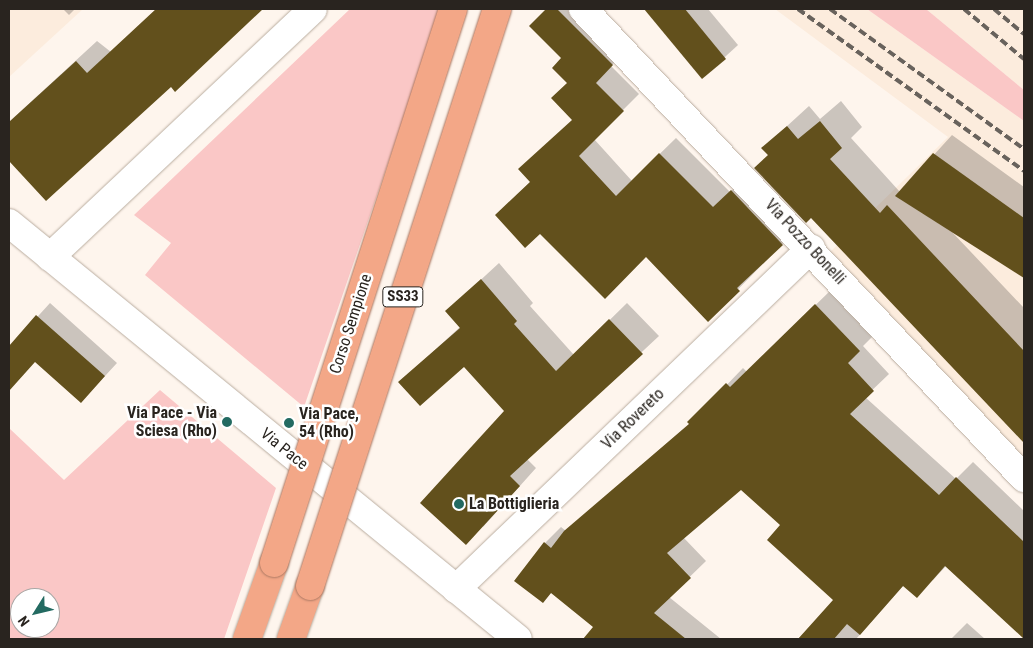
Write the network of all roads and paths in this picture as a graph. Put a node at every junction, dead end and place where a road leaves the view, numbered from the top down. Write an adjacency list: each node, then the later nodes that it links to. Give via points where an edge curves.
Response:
1 (313, 9): 7 (street)
2 (453, 9): 10 (highway, Corso Sempione / SS33, bridge)
3 (497, 9): 11 (highway, SS33, bridge)
4 (583, 9): 6 (street, Via Pozzo Bonelli)
5 (9, 223): 7 (street, Via Pace)
6 (811, 248): 8 (street, Via Pozzo Bonelli); 9 (street, Via Rovereto)
7 (50, 257): 9 (street, Via Pace)
8 (1024, 478)
9 (456, 589): 12 (street, Via Pace)
10 (247, 639)
11 (291, 639)
12 (518, 639)

